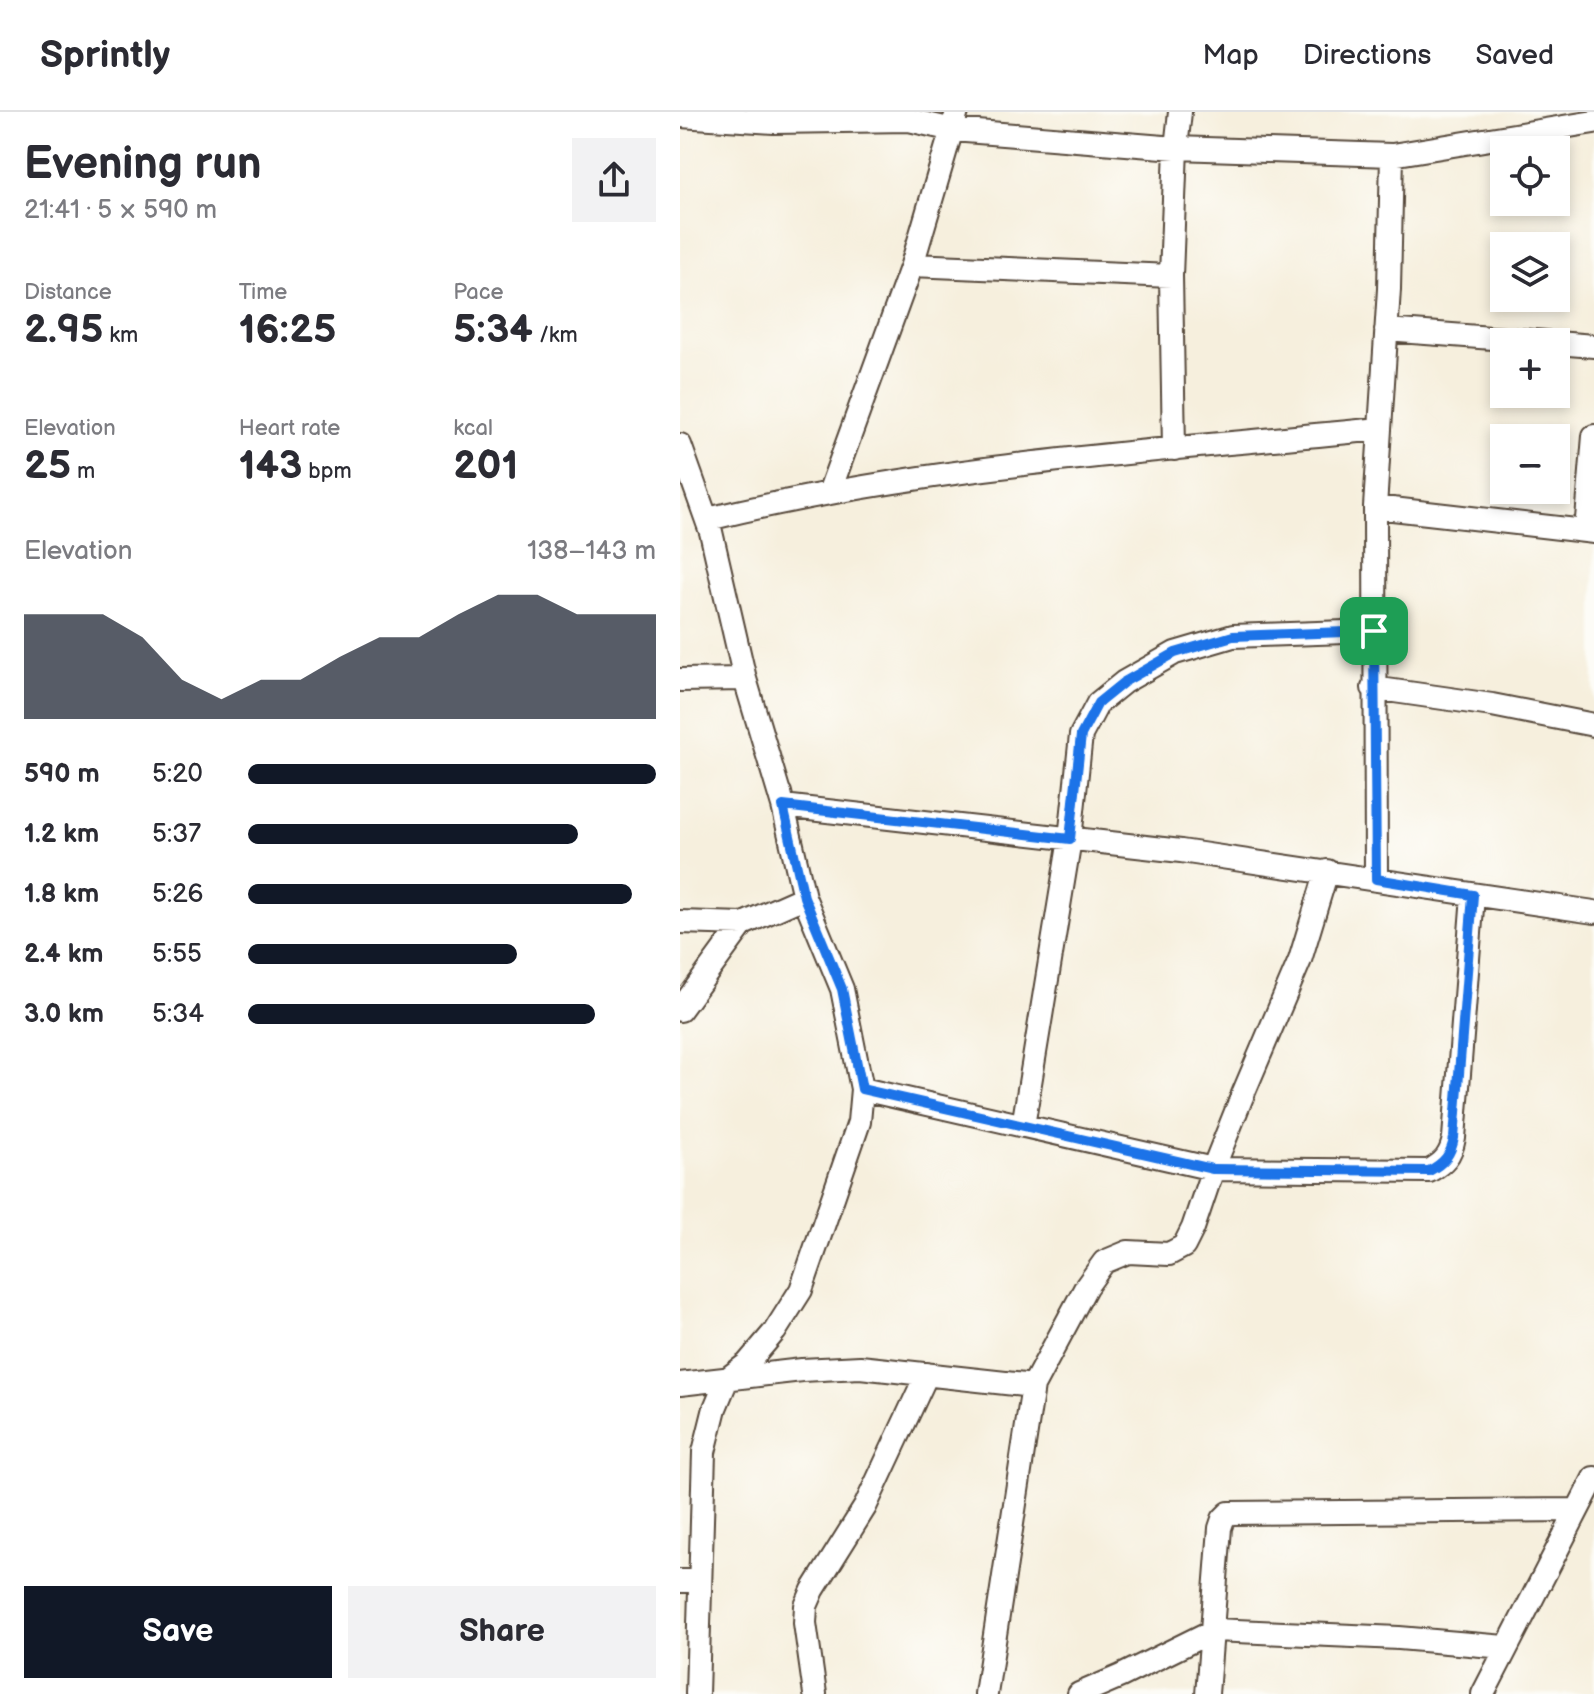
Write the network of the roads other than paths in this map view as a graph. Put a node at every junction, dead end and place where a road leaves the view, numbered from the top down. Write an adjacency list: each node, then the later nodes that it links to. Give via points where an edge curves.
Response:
1 (1180, 112): 5 (street)
2 (680, 116): 3 (street, via 774,122)
3 (955, 121): 5 (street); 7 (street)
4 (1594, 122): 6 (street)
5 (1176, 148): 6 (street); 8 (street)
6 (1392, 155): 9 (street)
7 (912, 265): 8 (street); 17 (street)
8 (1171, 276): 15 (street)
9 (1386, 330): 10 (street); 13 (street)
10 (1490, 338)
11 (1570, 344): 12 (street)
12 (1594, 346)
13 (1380, 429): 15 (street); 18 (street)
14 (1594, 436): 20 (street)
15 (1174, 449): 17 (street, via 980,468)
16 (683, 459): 19 (street)
17 (829, 493): 19 (street)
18 (1375, 507): 20 (street); 21 (street)
19 (708, 519): 22 (street); 26 (street)
20 (1590, 531)
21 (1374, 631): 24 (street); 27 (street, via 1233,636 1175,653 1124,682 1098,703 1081,735)
22 (745, 679): 23 (street); 26 (street)
23 (680, 680)
24 (1373, 688): 25 (street); 29 (street)
25 (1594, 725)
26 (783, 806): 27 (street); 31 (street)
27 (1070, 839): 28 (street); 37 (street)
28 (1327, 871): 29 (street); 38 (street, via 1300,960)
29 (1376, 879): 30 (street)
30 (1473, 895): 32 (street); 38 (street, via 1454,1138 1442,1164 1429,1171)
31 (804, 897): 34 (street); 36 (street, via 842,989)
32 (1594, 912)
33 (680, 922): 34 (street)
34 (743, 924): 35 (street)
35 (680, 1010)
36 (862, 1089): 37 (street); 40 (street, via 859,1122 801,1290 775,1331)
37 (1023, 1126): 38 (street)
38 (1213, 1169): 42 (street, via 1184,1246 1169,1254 1128,1252 1104,1262)
39 (927, 1374): 40 (street, via 860,1367); 42 (street); 49 (street, via 865,1507 806,1606)
40 (727, 1379): 41 (street); 45 (street, via 704,1452)
41 (680, 1384)
42 (1033, 1386): 50 (street)
43 (1594, 1478): 44 (street)
44 (1576, 1510): 46 (street, via 1229,1513 1220,1528); 47 (street)
45 (690, 1581): 48 (street)
46 (1214, 1630): 47 (street); 51 (street); 52 (street)
47 (1505, 1647): 53 (street)
48 (697, 1694)
49 (815, 1694)
50 (986, 1694)
51 (1079, 1694)
52 (1207, 1694)
53 (1483, 1694)

